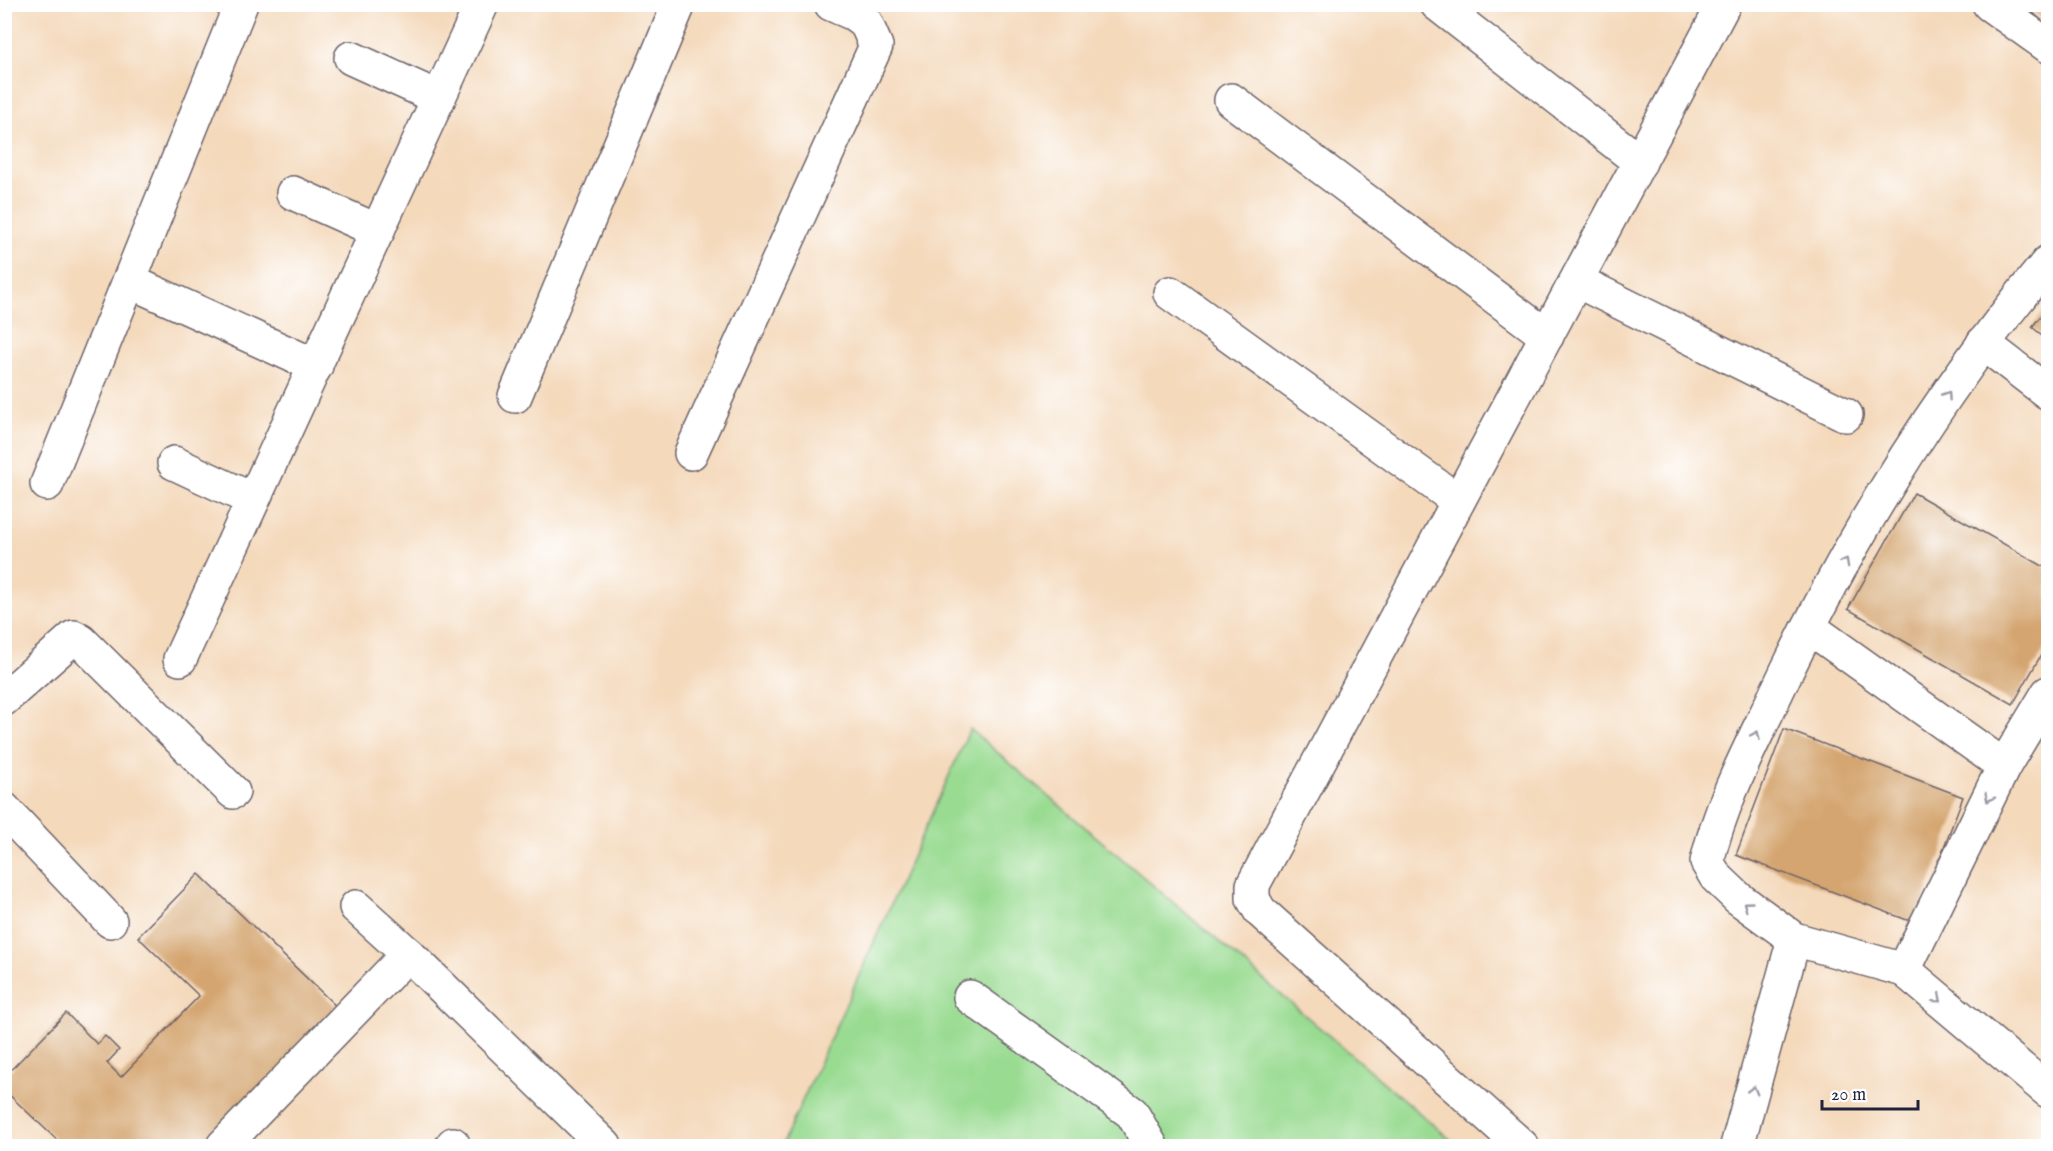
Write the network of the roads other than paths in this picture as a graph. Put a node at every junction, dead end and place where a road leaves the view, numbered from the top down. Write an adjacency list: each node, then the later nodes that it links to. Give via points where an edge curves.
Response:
1 (241, 4): 16 (street)
2 (482, 4): 10 (street)
3 (679, 4): 23 (street)
4 (831, 4): 25 (street, via 866,23 876,46)
5 (1437, 4): 12 (street)
6 (1724, 4): 12 (street)
7 (1989, 4): 8 (street)
8 (2049, 46)
9 (351, 58): 10 (street)
10 (439, 98): 14 (street)
11 (1231, 100): 19 (street)
12 (1640, 162): 17 (street)
13 (293, 193): 14 (street)
14 (378, 231): 21 (street)
15 (2049, 262): 20 (street)
16 (129, 281): 21 (street); 27 (street)
17 (1577, 281): 19 (street); 24 (street)
18 (1170, 292): 29 (street)
19 (1547, 336): 29 (street)
20 (1983, 343): 22 (street); 30 (street, one-way to 20, via 1917,439)
21 (316, 366): 28 (street)
22 (2049, 393)
23 (515, 396)
24 (1846, 415)
25 (691, 453)
26 (174, 463): 28 (street)
27 (47, 484)
28 (253, 500): 31 (street)
29 (1458, 501): 47 (street, via 1253,885 1253,899 1260,911)
30 (1809, 627): 34 (street); 39 (street, one-way to 30, via 1738,898 1707,862 1719,819 1742,765)
31 (180, 659)
32 (2049, 693): 34 (street)
33 (4, 699): 35 (street, via 74,637)
34 (2004, 766): 41 (street, one-way to 41)
35 (233, 792)
36 (4, 809): 38 (street)
37 (356, 907): 40 (street)
38 (110, 921)
39 (1794, 939): 41 (street); 48 (street, one-way to 39)
40 (408, 954): 44 (street); 45 (street)
41 (1904, 970): 43 (street, one-way to 43)
42 (970, 997): 46 (street, via 1132,1113)
43 (2049, 1091)
44 (223, 1146)
45 (605, 1146)
46 (1151, 1146)
47 (1522, 1146)
48 (1737, 1146)

